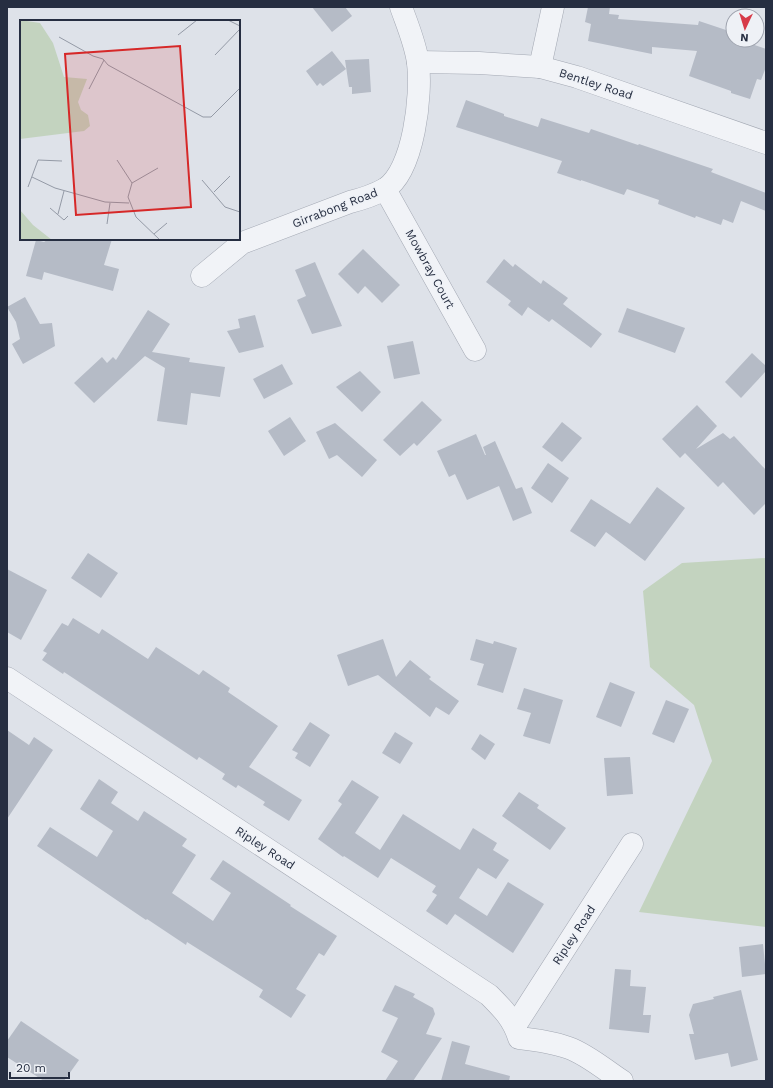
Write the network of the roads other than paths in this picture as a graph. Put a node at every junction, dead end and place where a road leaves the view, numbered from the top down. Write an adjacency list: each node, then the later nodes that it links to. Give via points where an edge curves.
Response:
1 (401, 7): 3 (street, Girrabong Road)
2 (553, 7): 4 (street)
3 (418, 62): 4 (street, Bentley Road); 6 (street, Girrabong Road, via 419,97 414,132 404,163 396,178)
4 (540, 67): 5 (street, Bentley Road, via 577,76)
5 (766, 143)
6 (385, 189): 7 (street, Girrabong Road, via 242,244); 8 (street, Mowbray Court)
7 (202, 276)
8 (475, 350)
9 (7, 678): 11 (street, Ripley Road, via 489,995 505,1012)
10 (632, 844): 11 (street, Ripley Road)
11 (517, 1032): 12 (street, via 570,1048)
12 (622, 1081)

